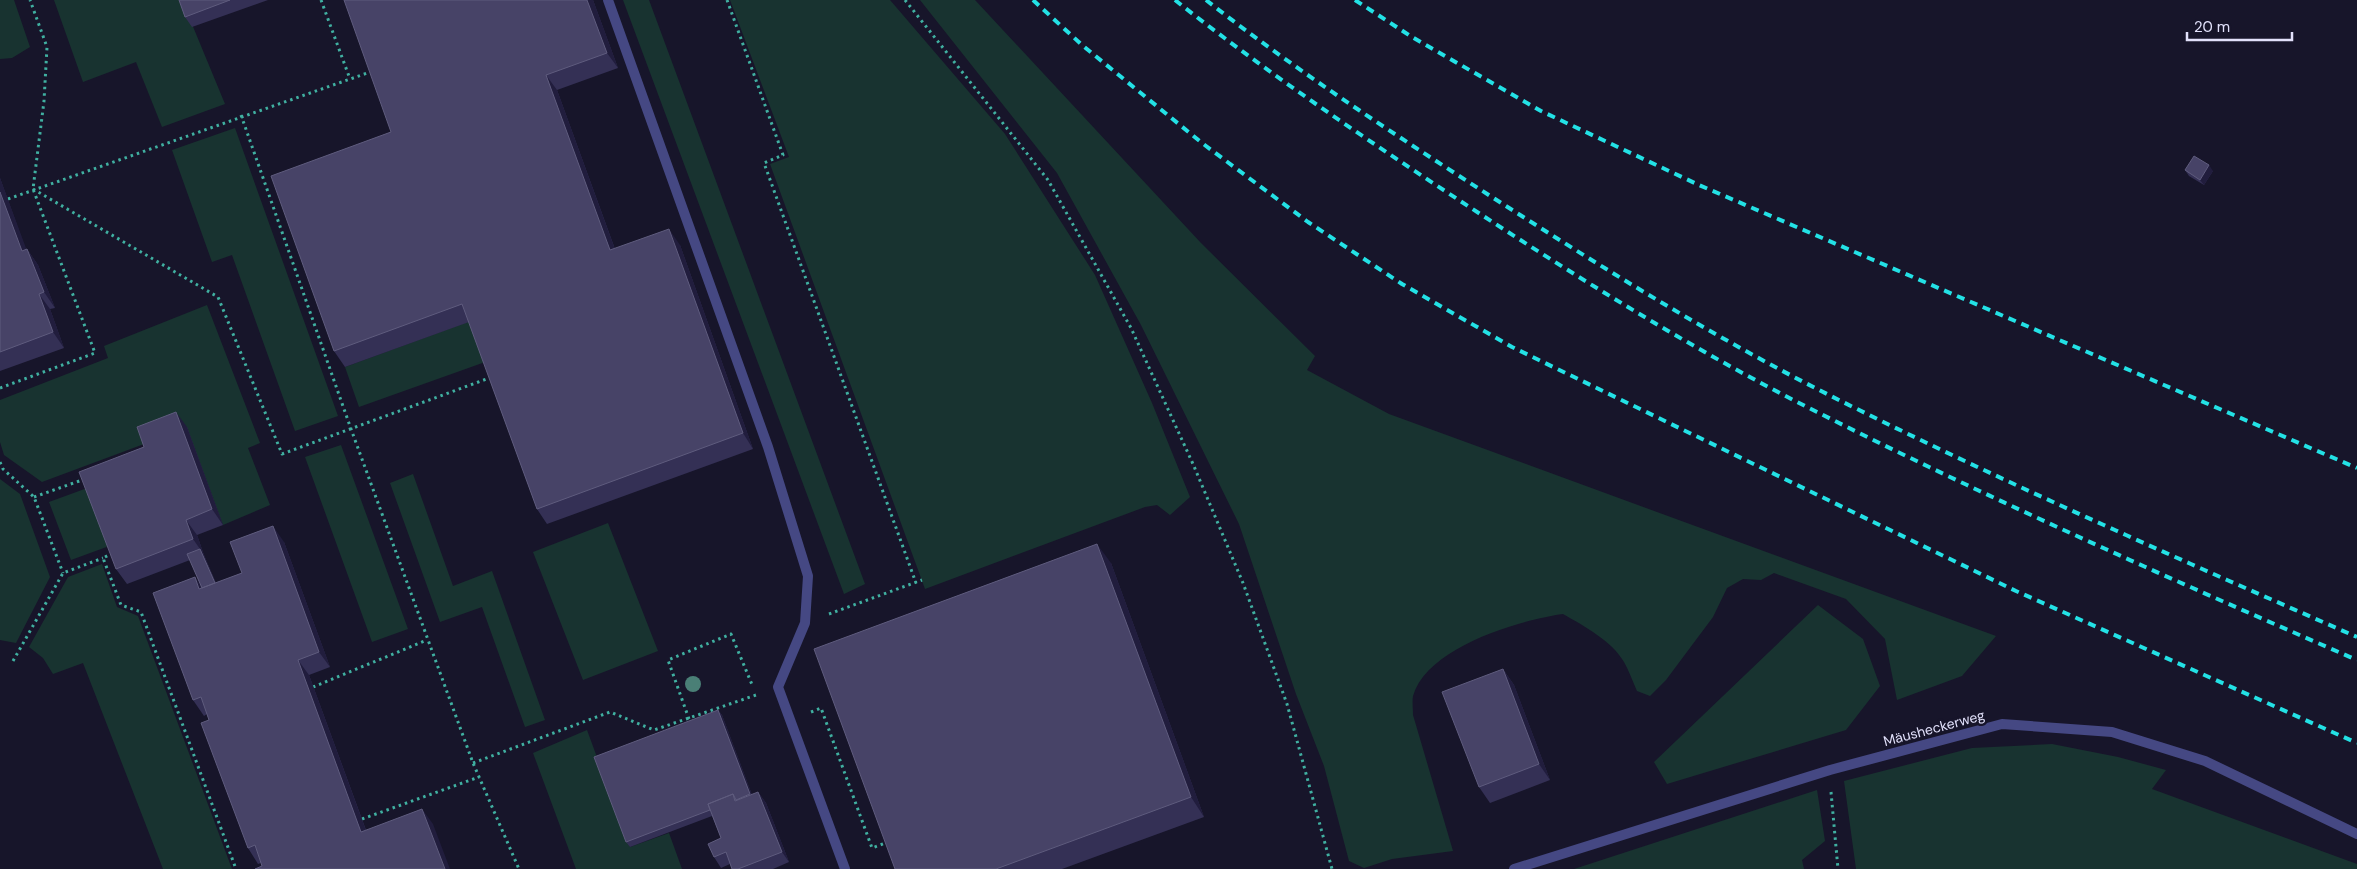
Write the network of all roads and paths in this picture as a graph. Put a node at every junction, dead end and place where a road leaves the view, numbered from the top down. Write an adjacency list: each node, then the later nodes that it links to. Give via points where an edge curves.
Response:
1 (30, 0): 9 (path, via 47,47)
2 (321, 0): 7 (path)
3 (608, 0): 22 (street, via 768,447 808,576)
4 (727, 0): 21 (path, via 783,155 764,162)
5 (905, 0): 39 (path, via 1048,180 1131,328 1193,464 1246,592 1287,704)
6 (374, 70): 7 (path)
7 (350, 78): 8 (path)
8 (241, 115): 9 (path); 13 (path)
9 (33, 189): 10 (path); 12 (path, via 95,353); 13 (path, via 218,297 282,454)
10 (8, 198)
11 (494, 376): 13 (path)
12 (0, 388)
13 (351, 429): 23 (path)
14 (0, 462): 16 (path, via 3,469)
15 (88, 478): 16 (path)
16 (34, 497): 19 (path)
17 (115, 553): 18 (path)
18 (103, 558): 19 (path); 36 (path, via 121,605 141,612)
19 (63, 573): 24 (path)
20 (922, 580): 21 (path)
21 (916, 582): 22 (path)
22 (805, 623): 29 (street, via 778,687)
23 (427, 640): 25 (path); 30 (path)
24 (13, 661)
25 (313, 687)
26 (756, 695): 28 (path, via 731,634 668,660)
27 (747, 698): 28 (path)
28 (689, 719): 30 (path, via 654,730 610,712)
29 (790, 721): 35 (path, via 821,708 872,848); 38 (street)
30 (472, 763): 32 (path)
31 (1830, 770): 34 (street, Mäusheckerweg, via 2002,724 2112,732 2205,761); 40 (street, Mäusheckerweg); 41 (path)
32 (478, 777): 33 (path); 37 (path)
33 (362, 819)
34 (2357, 834)
35 (890, 840)
36 (236, 869)
37 (519, 869)
38 (845, 869)
39 (1332, 869)
40 (1514, 869)
41 (1838, 869)

